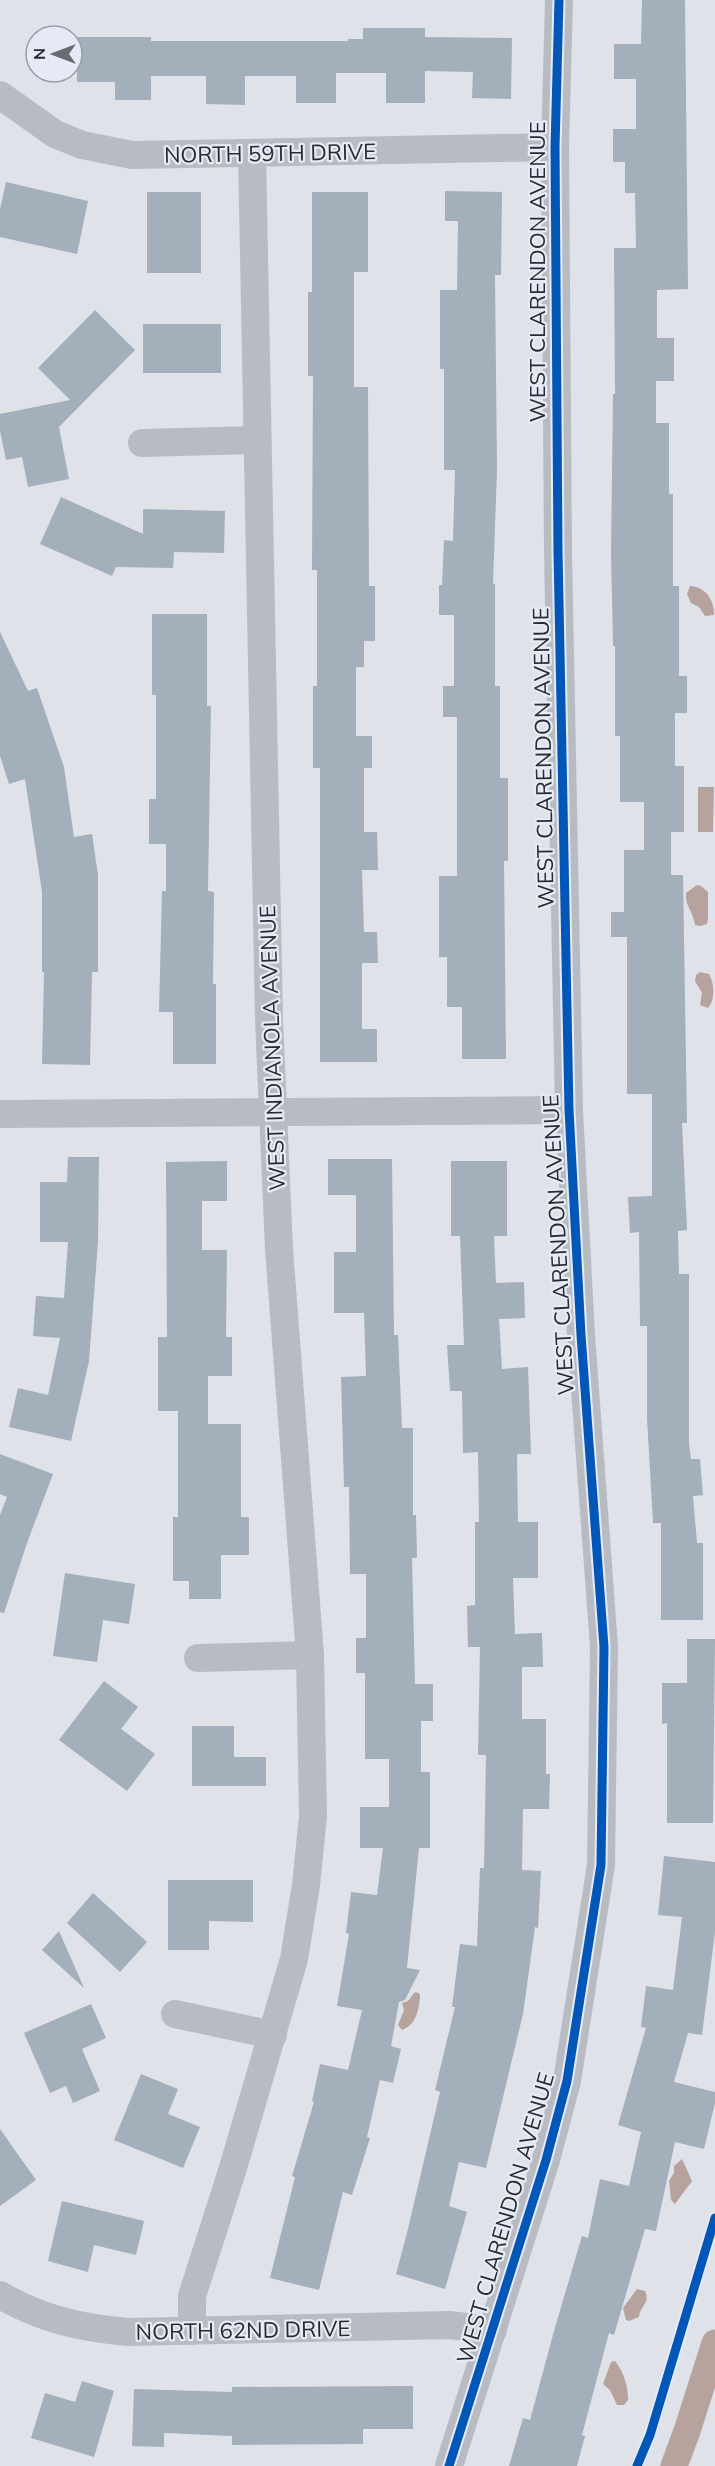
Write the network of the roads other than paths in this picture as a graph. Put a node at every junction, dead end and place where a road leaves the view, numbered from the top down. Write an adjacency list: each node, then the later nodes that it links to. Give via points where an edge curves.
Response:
1 (560, 0): 3 (street, WEST CLARENDON AVENUE)
2 (0, 95): 4 (street, NORTH 59TH DRIVE, via 55,134 82,145 132,155)
3 (555, 147): 4 (street, NORTH 59TH DRIVE); 7 (street, WEST CLARENDON AVENUE, via 558,552)
4 (252, 153): 5 (street, WEST INDIANOLA AVENUE)
5 (256, 440): 6 (street); 8 (street, WEST INDIANOLA AVENUE)
6 (142, 443)
7 (570, 1110): 8 (street); 15 (street, WEST CLARENDON AVENUE, via 581,1335 604,1647 601,1865 567,2081)
8 (273, 1113): 9 (street); 10 (street, WEST INDIANOLA AVENUE, via 279,1249)
9 (0, 1114)
10 (310, 1655): 11 (street); 13 (street, WEST INDIANOLA AVENUE, via 312,1816 306,1885 294,1959)
11 (198, 1658)
12 (175, 2014): 13 (street)
13 (273, 2035): 16 (street, WEST INDIANOLA AVENUE, via 192,2296)
14 (0, 2295): 16 (street, NORTH 62ND DRIVE, via 54,2319 89,2329)
15 (494, 2330): 16 (street, NORTH 62ND DRIVE, via 448,2325); 17 (street, WEST CLARENDON AVENUE)
16 (192, 2331)
17 (449, 2466)

